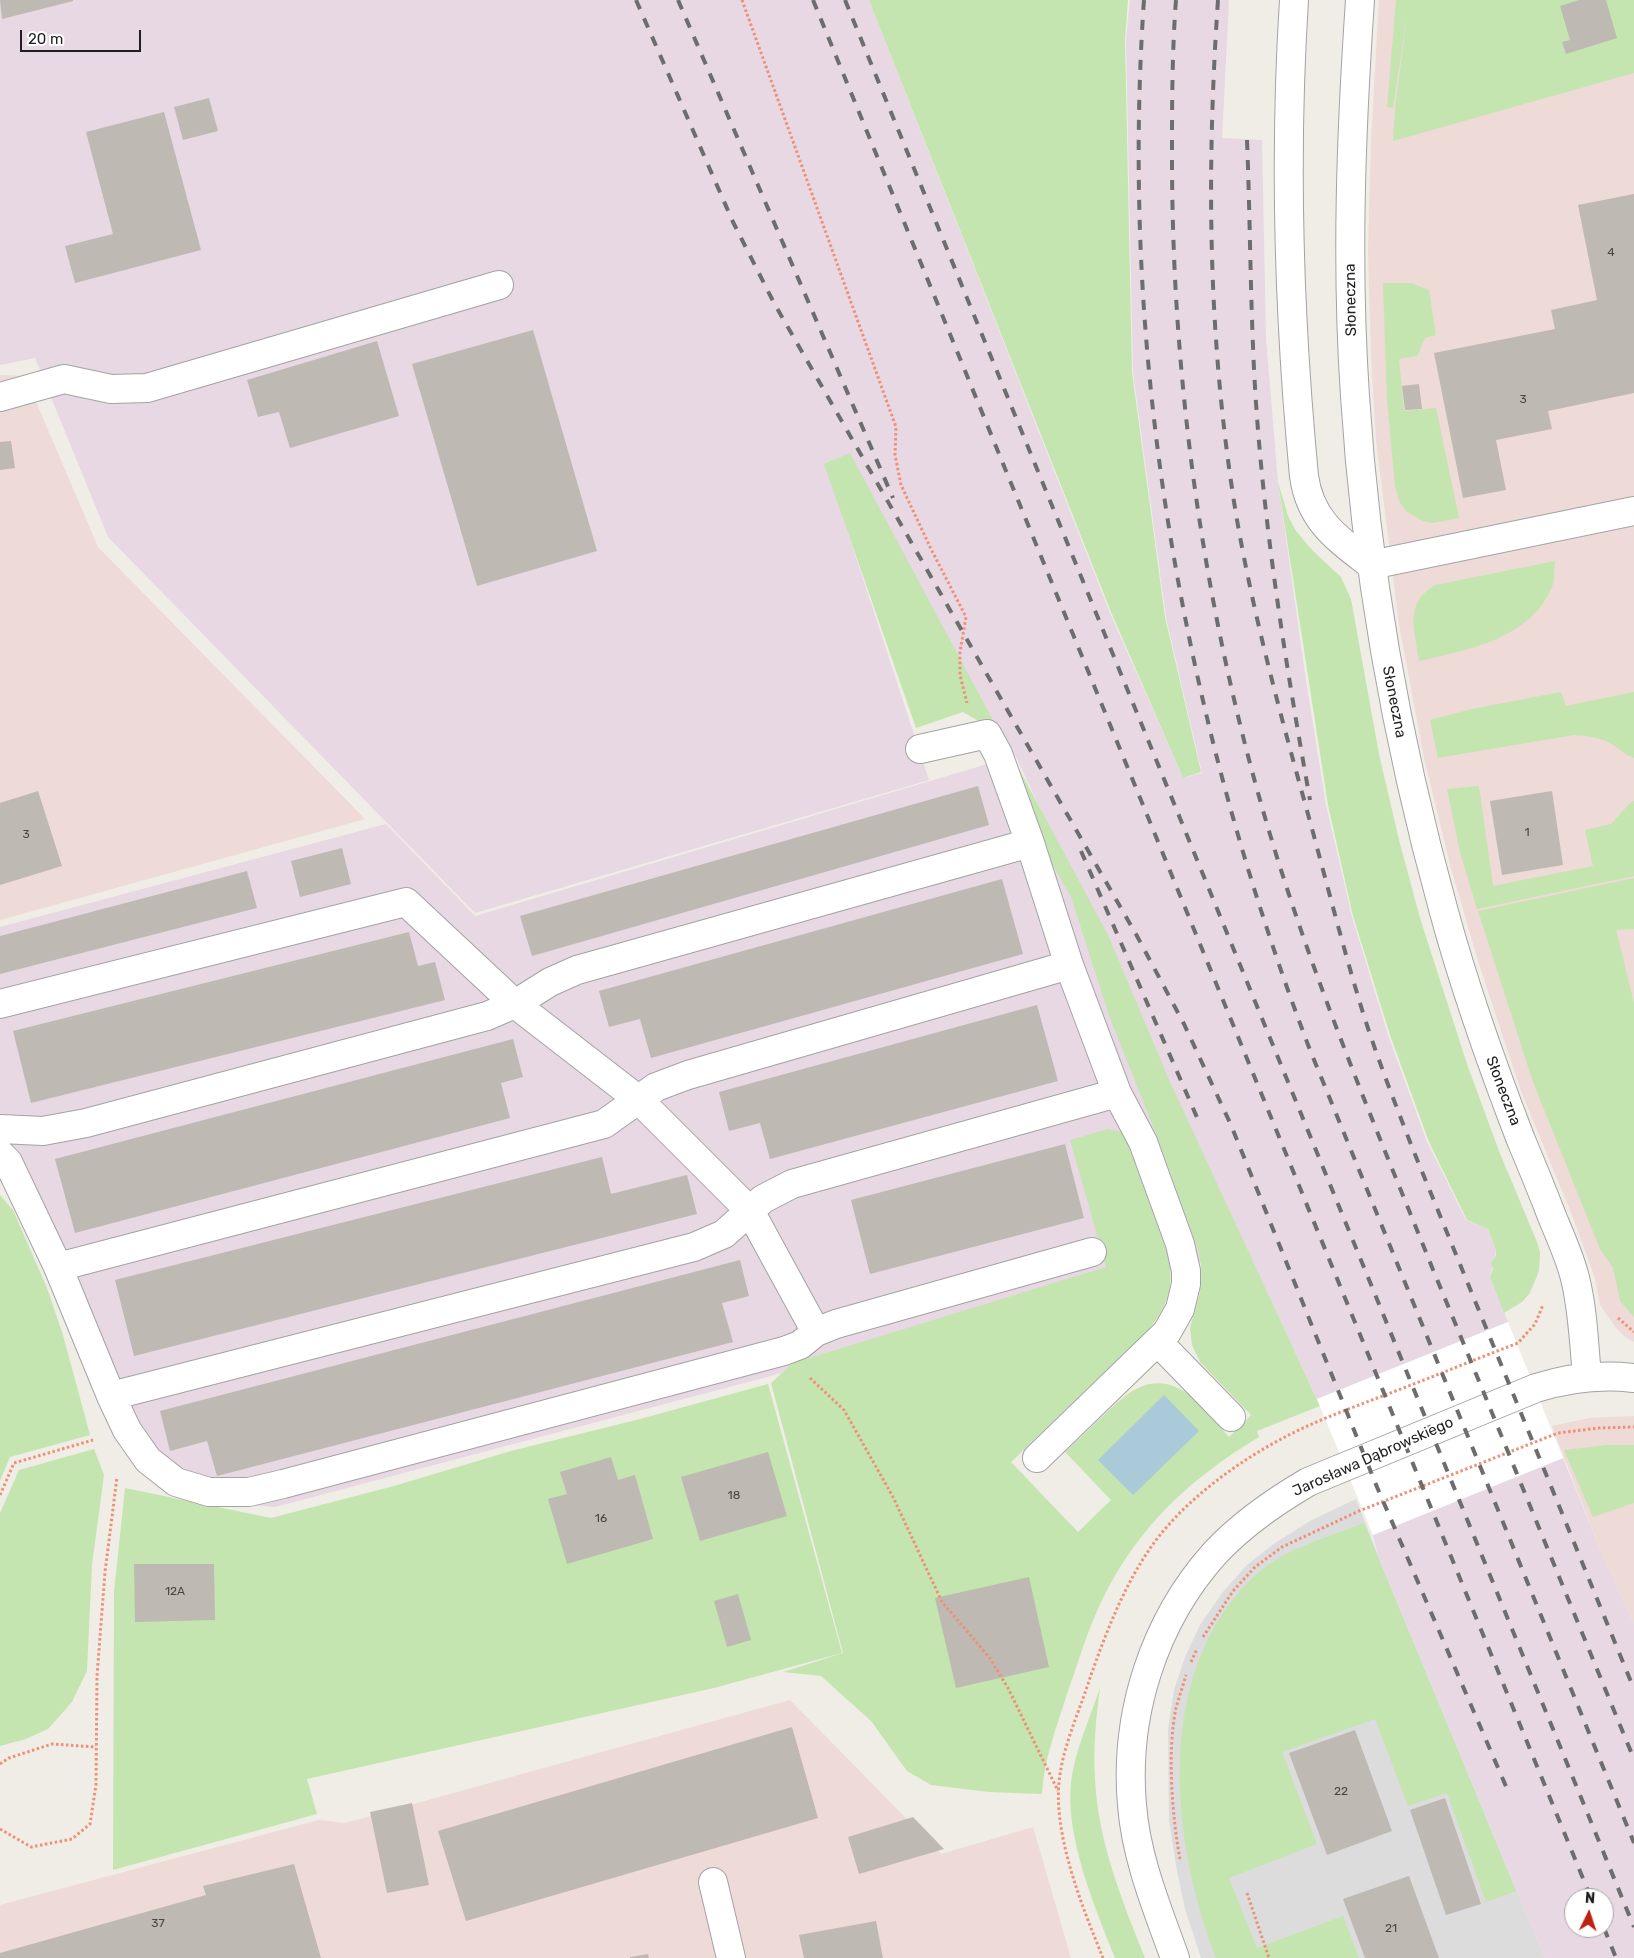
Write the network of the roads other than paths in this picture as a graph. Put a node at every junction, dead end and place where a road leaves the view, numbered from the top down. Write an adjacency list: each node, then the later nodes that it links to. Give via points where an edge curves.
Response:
1 (1294, 0): 6 (street, via 1289,141 1295,364 1305,484 1323,524)
2 (1360, 0): 6 (street, Słoneczna, via 1352,152 1350,278 1355,396)
3 (499, 285): 4 (street, via 147,388 111,389 64,379)
4 (0, 396)
5 (1634, 511): 6 (street)
6 (1371, 565): 21 (street, Słoneczna, via 1398,726 1430,861 1487,1048 1570,1259 1579,1302)
7 (920, 749): 8 (street, via 987,734 998,754)
8 (1030, 843): 9 (street); 11 (street, via 577,970)
9 (1069, 965): 12 (street); 13 (street, via 688,1075 656,1087)
10 (0, 1004): 11 (street, via 406,902)
11 (515, 1004): 13 (street); 14 (street, via 487,1016 86,1123 43,1131)
12 (1116, 1093): 16 (street, via 792,1184 763,1199); 20 (street, via 1143,1142 1184,1259 1184,1298 1174,1321)
13 (639, 1100): 16 (street); 18 (street, via 604,1124)
14 (0, 1129)
15 (0, 1154): 18 (street, via 8,1162)
16 (750, 1211): 19 (street); 23 (street, via 724,1234 694,1247)
17 (1092, 1252): 19 (street)
18 (58, 1267): 23 (street)
19 (816, 1332): 23 (street, via 800,1345 784,1351 249,1492 209,1492 176,1482 148,1460 127,1430)
20 (1158, 1342): 24 (street); 25 (street)
21 (1587, 1377): 22 (street, Jarosława Dąbrowskiego); 28 (street, Jarosława Dąbrowskiego, via 1560,1380 1536,1388 1308,1482 1274,1502 1244,1526 1215,1553 1191,1584 1170,1617 1141,1689 1130,1766 1138,1844)
22 (1634, 1378)
23 (111, 1396)
24 (1231, 1417)
25 (1037, 1458)
26 (713, 1882): 27 (street)
27 (731, 1958)
28 (1174, 1958)

